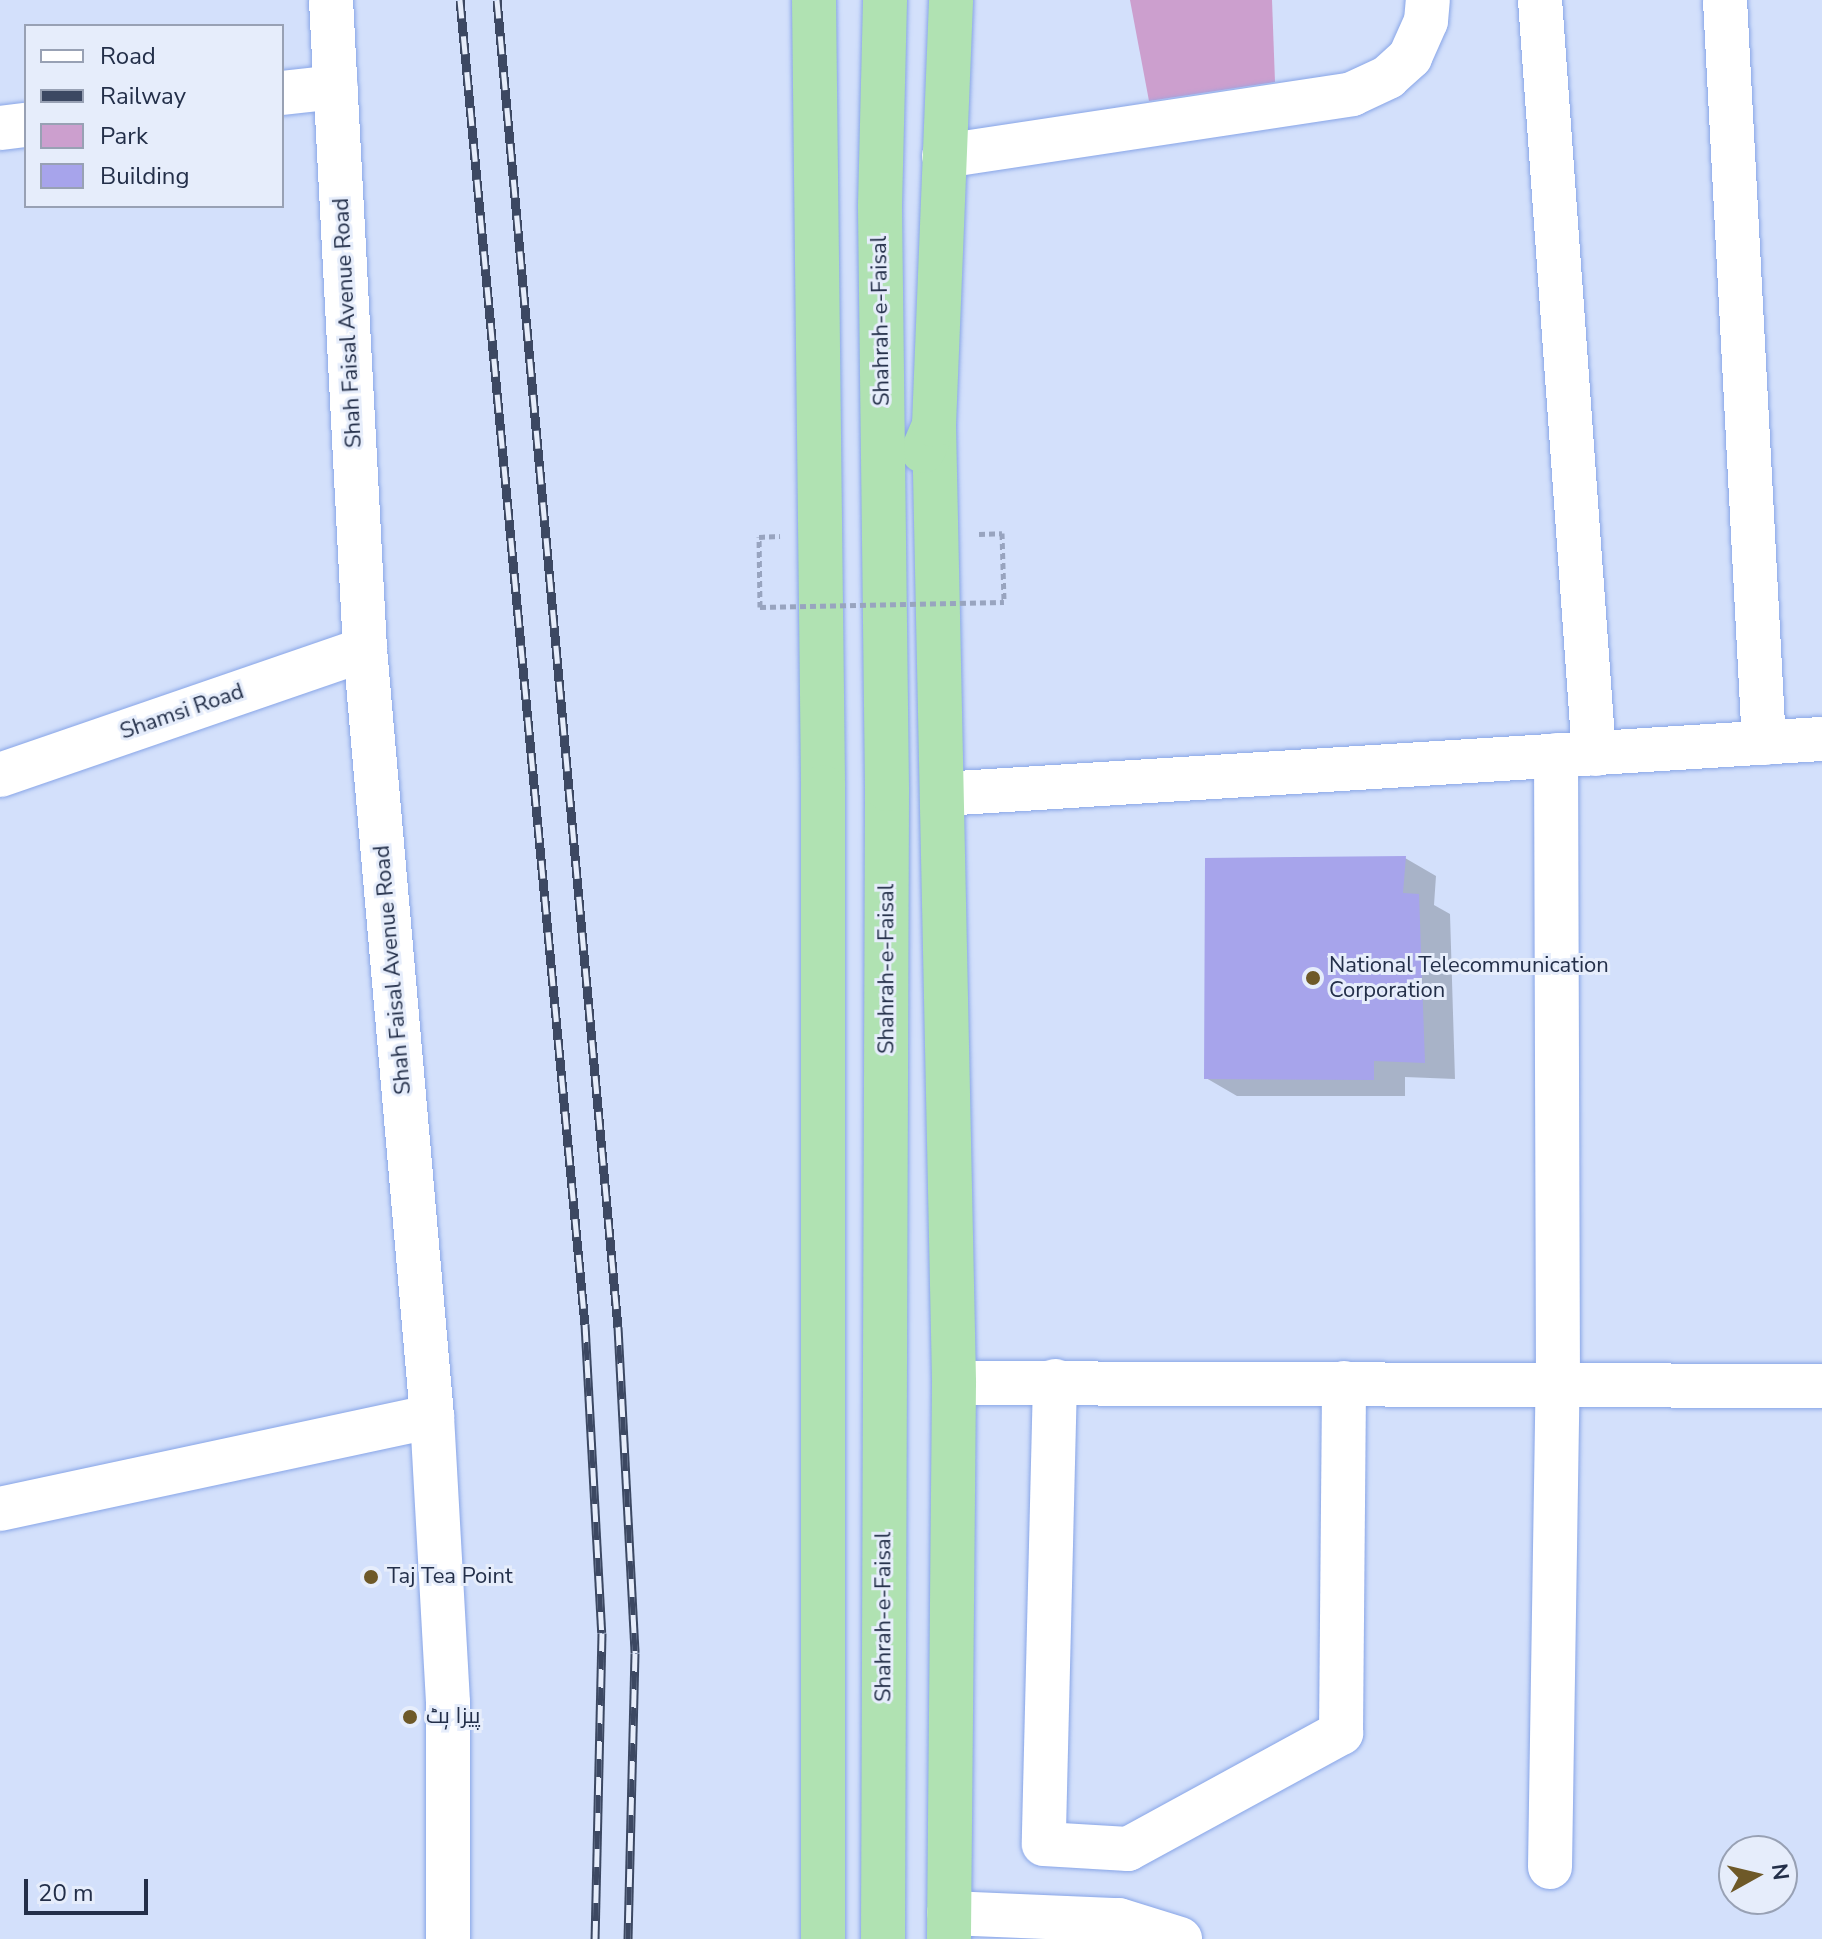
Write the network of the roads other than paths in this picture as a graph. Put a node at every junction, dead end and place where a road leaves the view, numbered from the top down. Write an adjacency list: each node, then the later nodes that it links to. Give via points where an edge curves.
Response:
1 (331, 0): 8 (street, Shah Faisal Avenue Road)
2 (814, 0): 31 (highway, via 823,771)
3 (885, 0): 14 (highway, Shahrah-e-Faisal, via 880,206)
4 (951, 0): 12 (highway)
5 (1428, 0): 12 (street, via 1426,21 1410,57 1388,77 1352,94)
6 (1540, 0): 18 (street)
7 (1725, 0): 17 (street)
8 (336, 87): 9 (street); 15 (street, Shah Faisal Avenue Road)
9 (284, 93)
10 (24, 125): 11 (street)
11 (0, 128)
12 (944, 156): 13 (highway)
13 (934, 425): 14 (highway); 20 (highway)
14 (883, 552): 32 (highway, Shahrah-e-Faisal)
15 (365, 649): 19 (street, Shamsi Road); 26 (street, Shah Faisal Avenue Road)
16 (1822, 739): 17 (street)
17 (1764, 743): 18 (street)
18 (1575, 754): 20 (street); 24 (street)
19 (0, 775)
20 (942, 794): 22 (highway)
21 (1055, 1381): 22 (street); 23 (street); 23 (street, via 1044,1844 1128,1849 1341,1733)
22 (954, 1383): 29 (highway)
23 (1344, 1383): 24 (street)
24 (1558, 1384): 25 (street); 28 (street)
25 (1822, 1386)
26 (432, 1416): 27 (street); 30 (street, Shah Faisal Avenue Road, via 448,1703)
27 (0, 1509)
28 (1550, 1867)
29 (949, 1926): 33 (street, via 1119,1920)
30 (448, 1939)
31 (823, 1939)
32 (883, 1939)
33 (1180, 1939)

